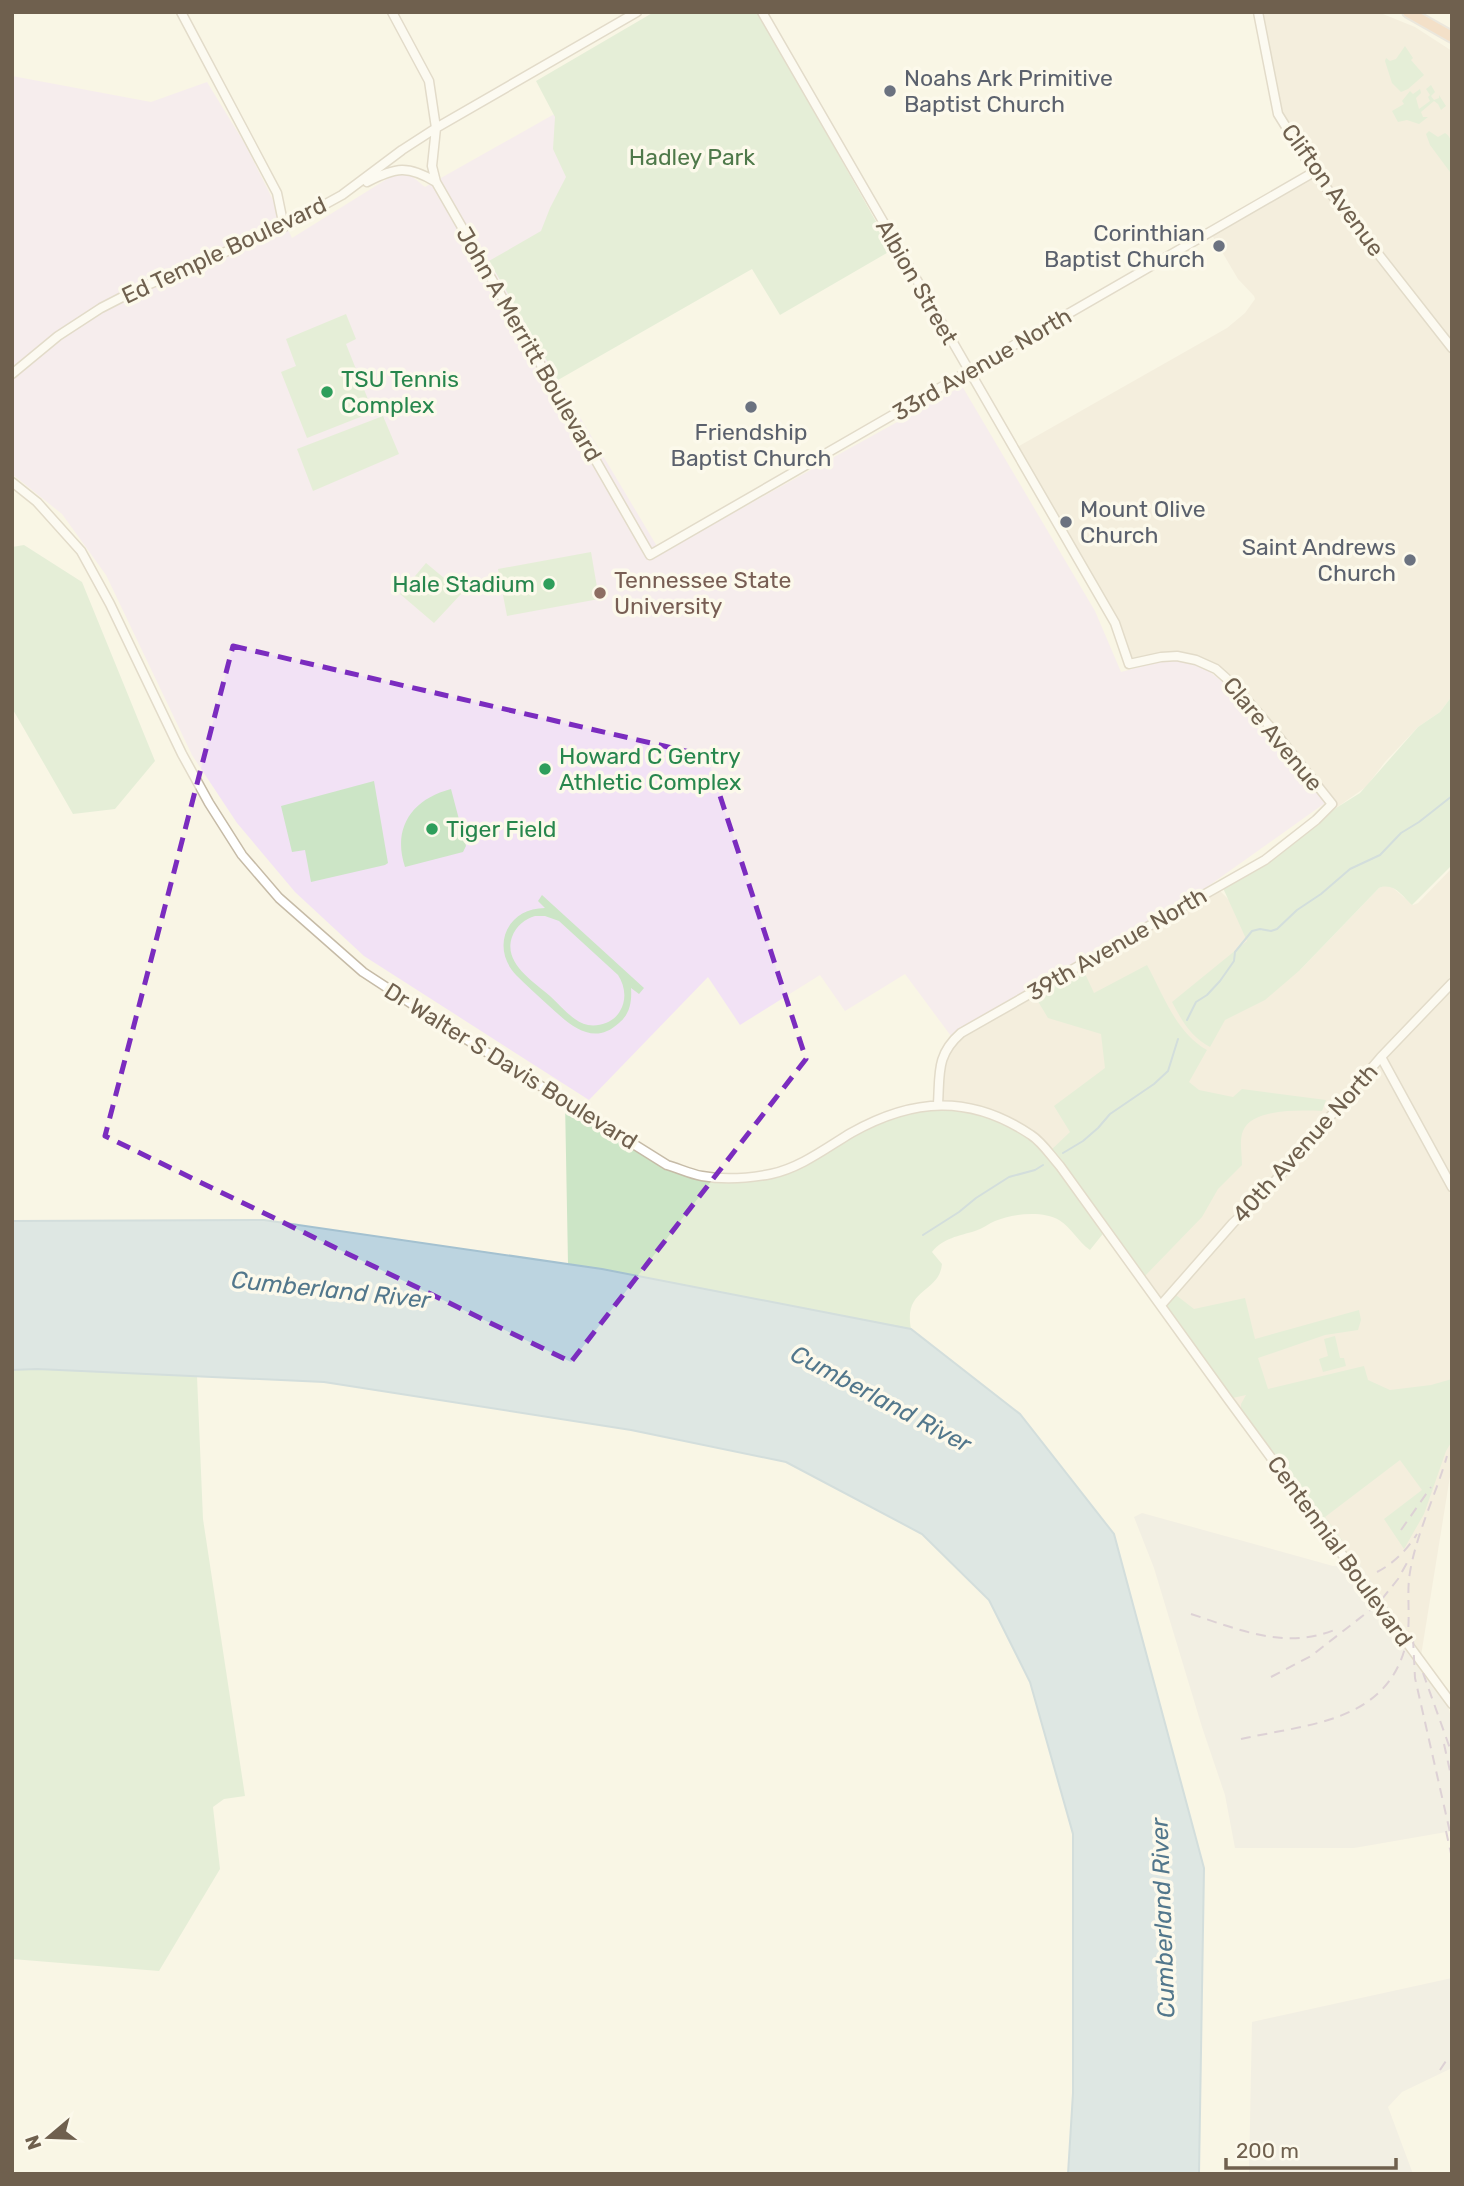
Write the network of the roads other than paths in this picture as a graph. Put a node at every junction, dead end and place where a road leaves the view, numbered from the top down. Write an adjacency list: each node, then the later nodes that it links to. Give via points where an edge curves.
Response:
1 (181, 12): 12 (street, via 278,194)
2 (392, 12): 8 (street, John A Merritt Boulevard, via 429,81)
3 (637, 12): 8 (street, Ed Temple Boulevard)
4 (762, 12): 14 (street, Albion Street)
5 (1258, 12): 9 (street, Clifton Avenue, via 1278,114)
6 (1408, 12): 7 (highway)
7 (1452, 37)
8 (436, 128): 10 (street, John A Merritt Boulevard, via 432,166); 11 (street, Ed Temple Boulevard)
9 (1314, 172): 13 (street, Clifton Avenue); 14 (street, 33rd Avenue North)
10 (436, 182): 11 (street, via 409,169 397,169); 17 (street, John A Merritt Boulevard)
11 (342, 195): 12 (street, Ed Temple Boulevard)
12 (284, 227): 15 (street, Ed Temple Boulevard, via 118,299 58,336)
13 (1452, 348)
14 (969, 372): 17 (street, 33rd Avenue North); 18 (street, Albion Street, via 1115,623)
15 (12, 374)
16 (12, 482): 22 (street, Dr Walter S Davis Boulevard, via 37,502 81,551 182,754 242,855 279,898 363,972 667,1165 702,1176 772,1174 888,1115)
17 (650, 555)
18 (1129, 664): 19 (street, Clare Avenue, via 1177,656 1216,669 1236,686)
19 (1332, 804): 22 (street, 39th Avenue North, via 1265,860 961,1033 941,1058)
20 (1452, 983): 21 (street, 40th Avenue North)
21 (1381, 1057): 23 (street); 24 (street, 40th Avenue North, via 1263,1195)
22 (938, 1104): 24 (street, Dr Walter S Davis Boulevard, via 996,1116 1033,1136 1060,1166)
23 (1452, 1187)
24 (1160, 1305): 25 (street, Centennial Boulevard)
25 (1452, 1704)

